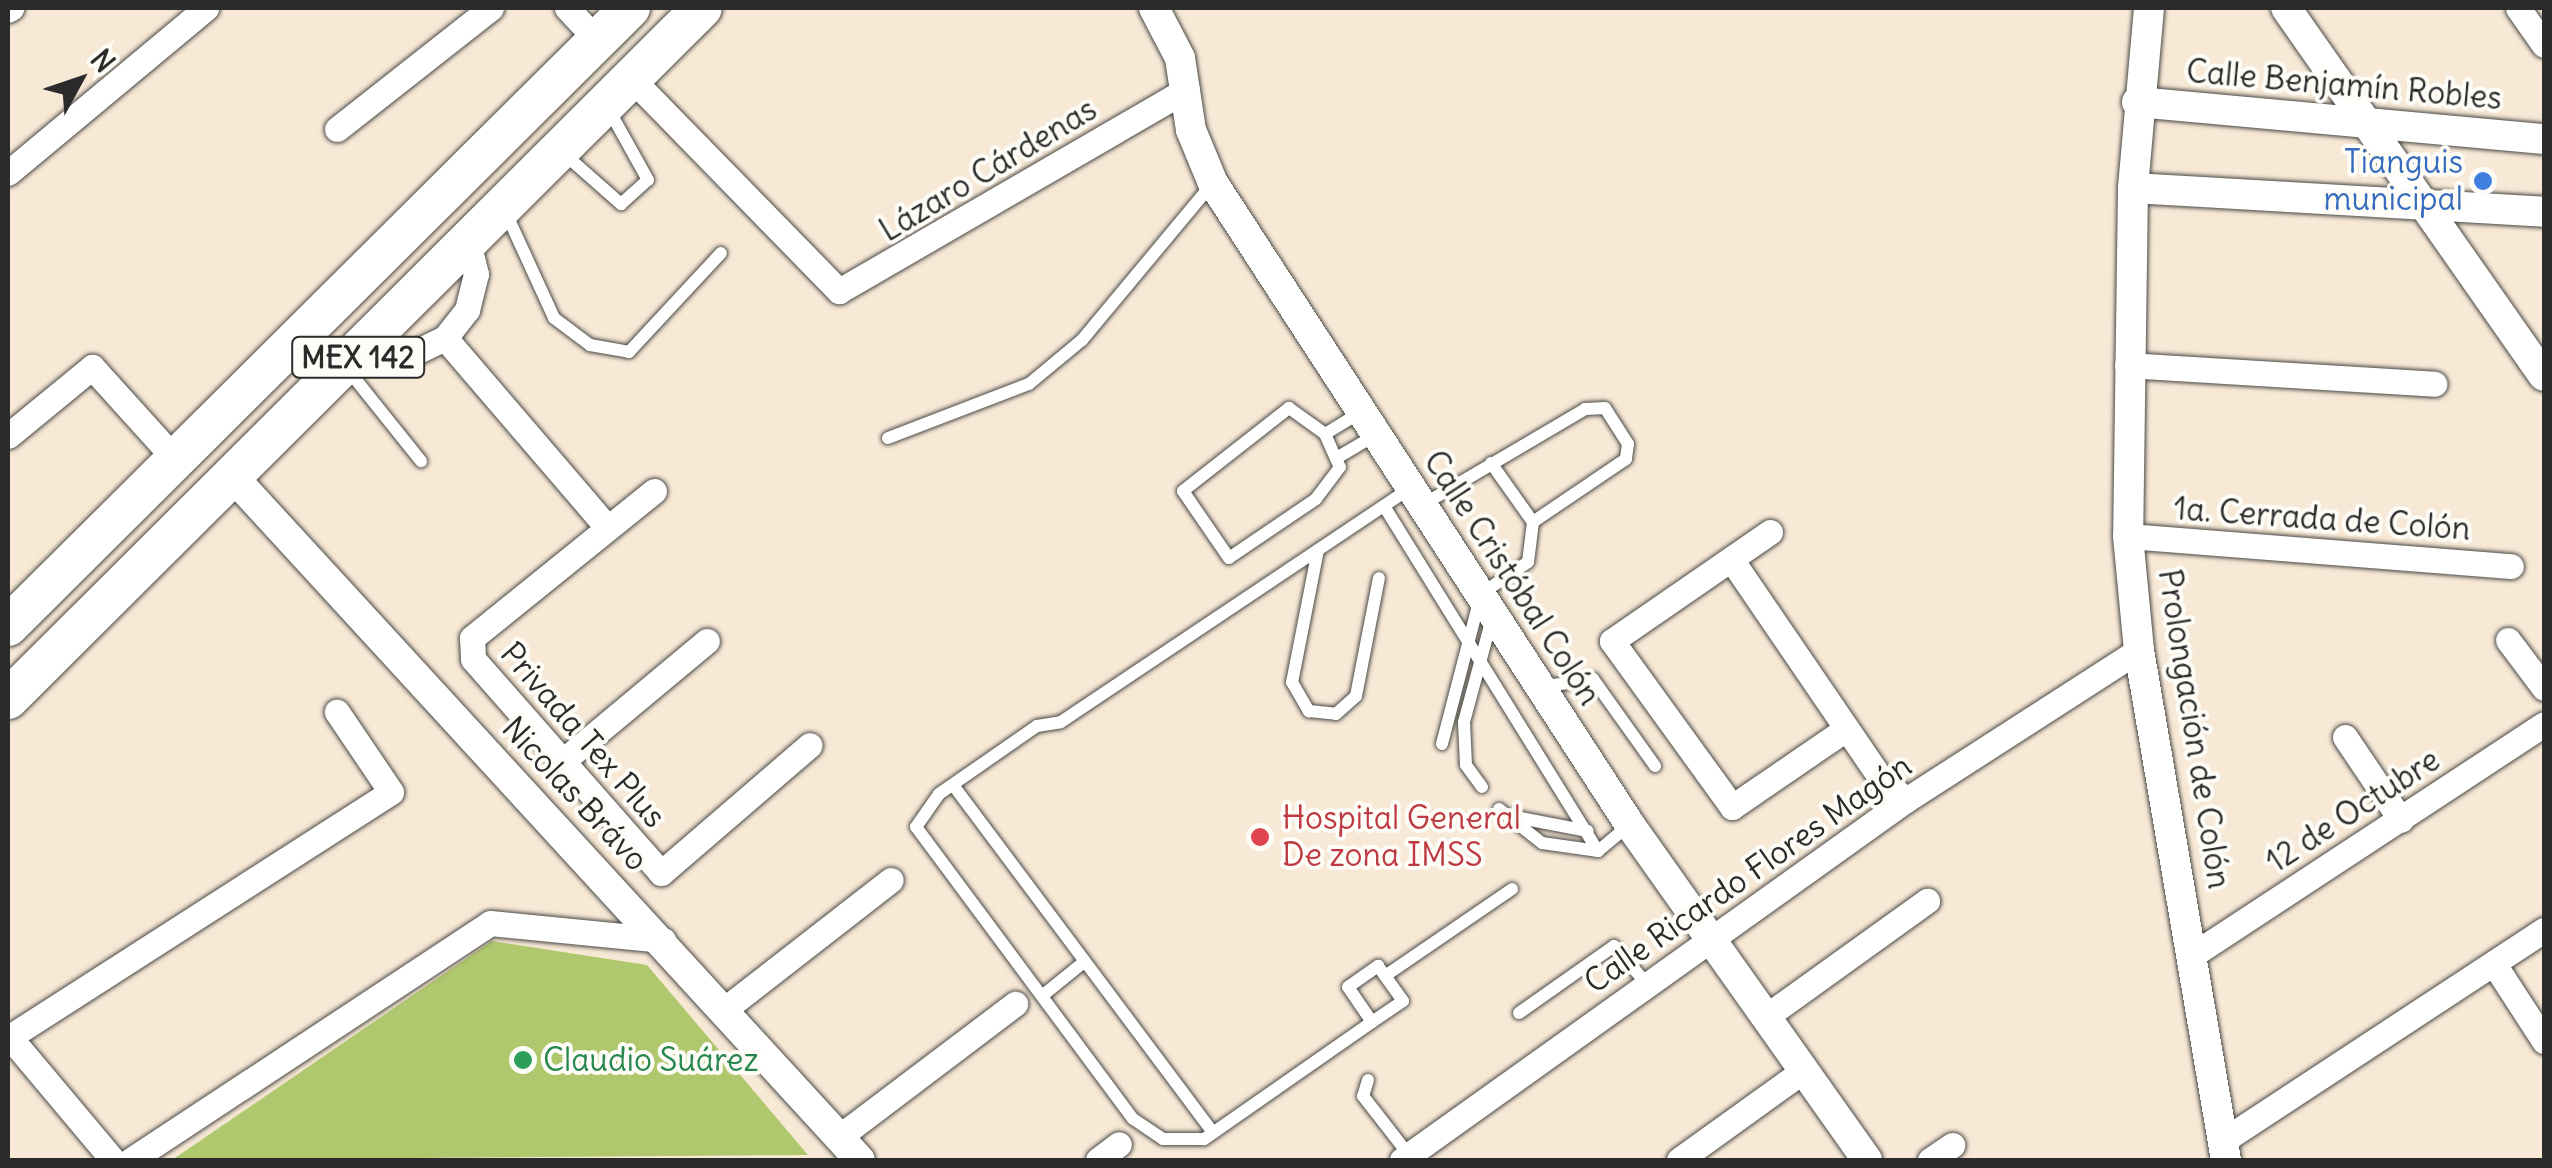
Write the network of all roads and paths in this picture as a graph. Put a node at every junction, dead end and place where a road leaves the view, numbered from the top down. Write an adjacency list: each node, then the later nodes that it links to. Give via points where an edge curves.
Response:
1 (206, 8): 19 (street)
2 (491, 8): 16 (street)
3 (567, 8): 10 (street)
4 (630, 8): 10 (highway, MEX 142)
5 (702, 8): 13 (highway, MEX 142)
6 (1154, 8): 12 (street, Calle Cristóbal Colón)
7 (2149, 8): 14 (street, Prolongación de Colón)
8 (2286, 8): 15 (street)
9 (2518, 8): 11 (street)
10 (597, 40): 37 (highway, MEX 142)
11 (2544, 44)
12 (1187, 88): 13 (street, Lázaro Cárdenas, via 839,291 820,282); 20 (street, Calle Cristóbal Colón, via 1191,130)
13 (618, 91): 18 (highway, MEX 142); 18 (lane, via 648,180 621,204)
14 (2137, 102): 15 (street, Calle Benjamín Robles); 21 (street, Prolongación de Colón)
15 (2366, 122): 17 (street, Calle Benjamín Robles); 22 (street)
16 (338, 128)
17 (2544, 139)
18 (559, 150): 23 (highway, MEX 142)
19 (8, 173)
20 (1213, 183): 32 (street, Calle Cristóbal Colón); 35 (lane, via 1082,340 1029,384)
21 (2133, 188): 22 (street); 29 (street, Prolongación de Colón)
22 (2426, 206): 24 (street); 30 (street)
23 (502, 207): 25 (highway, MEX 142); 26 (lane, via 554,318 590,345 629,352)
24 (2544, 212)
25 (468, 240): 27 (street, via 471,292); 28 (highway, MEX 142)
26 (721, 253)
27 (445, 338): 28 (street, via 416,352); 45 (street)
28 (353, 361): 38 (lane); 40 (highway, MEX 142)
29 (2126, 366): 31 (street); 47 (street, Prolongación de Colón)
30 (2544, 376)
31 (2434, 384)
32 (1370, 422): 33 (lane); 36 (lane); 42 (street, Calle Cristóbal Colón)
33 (1326, 434): 36 (lane); 36 (lane, via 1289,408 1186,485 1184,498 1223,553 1237,556 1316,499)
34 (8, 436): 37 (street, via 92,367)
35 (888, 438)
36 (1340, 456)
37 (175, 459): 53 (highway, MEX 142)
38 (421, 461)
39 (1491, 464): 42 (lane); 44 (lane); 44 (lane, via 1585,409 1605,408 1628,444 1626,459)
40 (235, 478): 60 (highway, MEX 142); 82 (street, Nicolas Brávo)
41 (654, 490): 45 (street)
42 (1417, 496): 43 (lane); 52 (street, Calle Cristóbal Colón)
43 (1384, 506): 48 (lane); 52 (lane)
44 (1533, 522): 52 (lane, via 1528,562)
45 (607, 527): 67 (street, Privada Tex Plus, via 470,642 473,659)
46 (1770, 532): 49 (street)
47 (2128, 536): 50 (street, 1a. Cerrada de Colón); 56 (street, Prolongación de Colón)
48 (1318, 550): 51 (lane, via 1292,682 1309,711 1336,714 1356,696); 69 (lane)
49 (1730, 559): 63 (street); 63 (street, via 1612,641 1732,807)
50 (2511, 566)
51 (1379, 578)
52 (1480, 614): 57 (lane); 57 (lane); 58 (street, Calle Cristóbal Colón); 65 (lane, via 1454,677)
53 (8, 626)
54 (2508, 640): 59 (street)
55 (707, 641): 67 (street)
56 (2139, 650): 71 (street, Calle Ricardo Flores Magón); 84 (street, Prolongación de Colón)
57 (1480, 653): 70 (lane, via 1466,765); 76 (lane)
58 (1541, 687): 68 (lane, via 1593,680); 75 (street, Calle Cristóbal Colón)
59 (2544, 688)
60 (8, 700)
61 (337, 712): 95 (street, via 391,792)
62 (2544, 724): 74 (street, 12 de Octubre)
63 (1846, 728): 71 (street)
64 (2345, 737): 74 (street)
65 (1442, 744)
66 (810, 745): 67 (street, Privada Tex Plus, via 661,873)
67 (564, 760)
68 (1656, 766)
69 (953, 784): 85 (lane); 89 (lane, via 916,826)
70 (1482, 787)
71 (1906, 800): 83 (street, Calle Ricardo Flores Magón)
72 (1499, 808): 77 (lane, via 1542,842)
73 (1514, 817): 76 (lane)
74 (2401, 820): 84 (street, 12 de Octubre)
75 (1630, 824): 77 (lane); 83 (street, Calle Cristóbal Colón)
76 (1588, 830): 77 (lane)
77 (1598, 851)
78 (892, 880): 91 (street)
79 (1512, 888): 87 (lane)
80 (1927, 901): 93 (street)
81 (2544, 930): 86 (street)
82 (662, 940): 91 (street, Nicolas Brávo); 105 (street, via 490,923)
83 (1708, 940): 88 (street, Calle Ricardo Flores Magón); 93 (street, Calle Cristóbal Colón)
84 (2197, 952): 102 (street, Prolongación de Colón)
85 (1085, 961): 89 (lane); 99 (lane)
86 (2494, 964): 96 (street); 102 (street)
87 (1385, 976): 94 (lane, via 1403,1001); 94 (lane, via 1378,966 1348,987)
88 (1648, 984): 92 (lane, via 1614,946); 103 (street, Calle Ricardo Flores Magón)
89 (1042, 996): 99 (lane, via 1133,1119 1163,1139)
90 (1014, 1004): 100 (street)
91 (725, 1009): 100 (street, Nicolas Brávo)
92 (1518, 1013)
93 (1764, 1018): 97 (street, Calle Cristóbal Colón)
94 (1372, 1022): 99 (lane)
95 (8, 1036): 104 (street)
96 (2544, 1041)
97 (1803, 1071): 108 (street); 109 (street, Calle Cristóbal Colón)
98 (1368, 1080): 103 (lane, via 1363,1096)
99 (1213, 1132)
100 (839, 1137): 106 (street, Nicolas Brávo)
101 (1120, 1144): 107 (street)
102 (2225, 1150)
103 (1405, 1158)
104 (114, 1160)
105 (131, 1160)
106 (860, 1160)
107 (1098, 1160)
108 (1679, 1160)
109 (1866, 1160)

